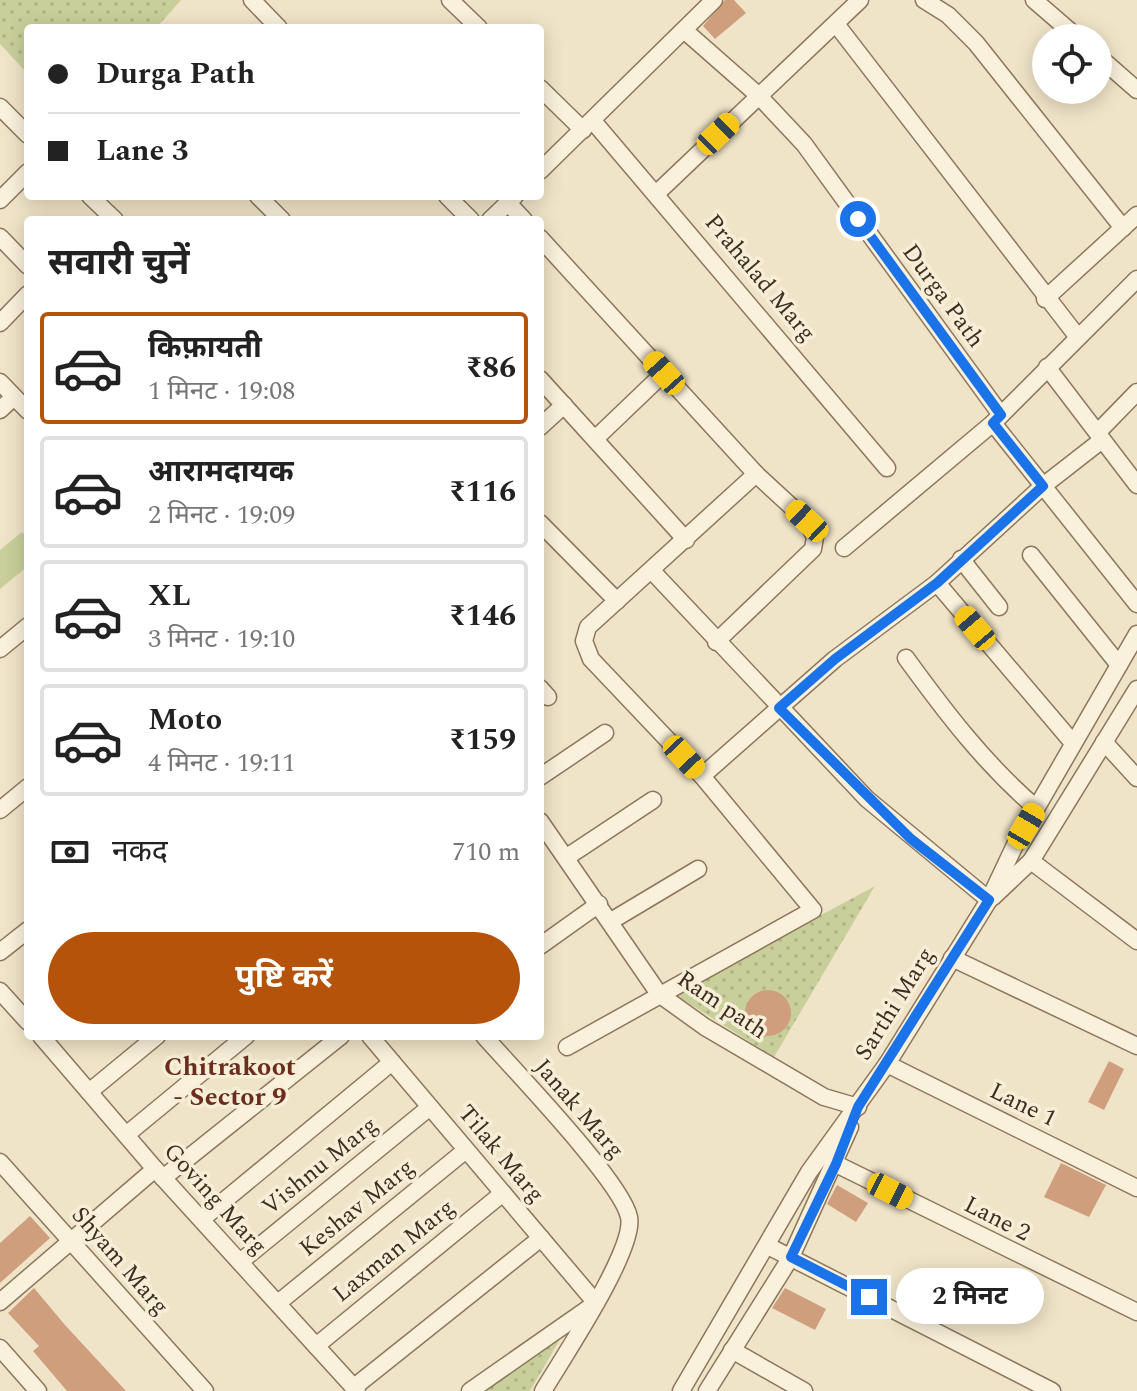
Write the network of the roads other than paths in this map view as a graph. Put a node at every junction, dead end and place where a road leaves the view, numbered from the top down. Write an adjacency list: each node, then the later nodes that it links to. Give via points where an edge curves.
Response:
1 (252, 0): 7 (street)
2 (450, 0): 8 (street)
3 (714, 0): 11 (street)
4 (860, 0): 9 (street)
5 (924, 0): 32 (street, via 976,43)
6 (1034, 0): 10 (street)
7 (272, 24)
8 (475, 24)
9 (836, 24): 15 (street); 38 (street)
10 (1062, 24)
11 (684, 30): 15 (street, Durga Path); 17 (street)
12 (1112, 68): 13 (street)
13 (1137, 90)
14 (544, 91): 17 (street, Prahalad Marg)
15 (758, 95): 21 (street); 51 (street, Durga Path, via 804,144)
16 (0, 107): 18 (street)
17 (588, 125): 19 (street); 21 (street, Prahalad Marg)
18 (24, 131)
19 (544, 167)
20 (24, 176): 22 (street)
21 (657, 193): 54 (street, Prahalad Marg)
22 (0, 200)
23 (100, 200): 28 (street)
24 (262, 200): 29 (street)
25 (451, 200): 30 (street)
26 (510, 200): 31 (street)
27 (1137, 215): 32 (street)
28 (112, 216)
29 (278, 216)
30 (467, 216)
31 (494, 216)
32 (1123, 228): 38 (street)
33 (0, 237): 35 (street)
34 (544, 242): 42 (street)
35 (24, 262)
36 (1137, 279): 40 (street)
37 (24, 298): 39 (street)
38 (1045, 299): 40 (street)
39 (0, 323)
40 (1077, 336): 41 (street)
41 (1047, 367): 51 (street); 52 (street)
42 (664, 373): 53 (street); 55 (street)
43 (0, 382): 46 (street)
44 (544, 383): 47 (street)
45 (1137, 392): 52 (street)
46 (14, 397): 48 (street); 49 (street)
47 (564, 405): 50 (street); 53 (street)
48 (24, 407)
49 (0, 410)
50 (544, 423)
51 (998, 424): 57 (street, Durga Path); 60 (street)
52 (1100, 436): 56 (street); 57 (street)
53 (595, 439): 59 (street)
54 (887, 468)
55 (756, 474): 59 (street); 70 (street, via 807,521 815,537 813,549)
56 (1137, 485)
57 (1043, 486): 62 (street); 66 (street, Durga Path)
58 (544, 531): 65 (street)
59 (686, 540): 63 (street)
60 (844, 548)
61 (1031, 555): 73 (street)
62 (961, 559): 64 (street); 67 (street)
63 (652, 571): 65 (street); 70 (street)
64 (937, 583): 75 (street); 78 (street)
65 (617, 601): 80 (street, via 588,627 584,641 591,659)
66 (1137, 604)
67 (999, 607)
68 (24, 629): 71 (street)
69 (1137, 634): 73 (street, Sarthi Marg)
70 (716, 642): 75 (street)
71 (0, 649)
72 (906, 658): 84 (street, via 956,727)
73 (1119, 665): 78 (street, Sarthi Marg)
74 (1135, 694): 77 (street)
75 (779, 708): 80 (street); 90 (street, via 911,839)
76 (605, 733): 79 (street)
77 (1104, 742): 81 (street); 88 (street)
78 (1073, 743): 84 (street, Sarthi Marg)
79 (544, 774)
80 (702, 776): 99 (street, via 813,910)
81 (1137, 778)
82 (24, 790): 85 (street)
83 (653, 800): 87 (street)
84 (1036, 808): 90 (street, Sarthi Marg)
85 (0, 810)
86 (544, 826): 87 (street, Ram path)
87 (567, 857): 91 (street, Ram path)
88 (1031, 861): 90 (street); 94 (street)
89 (698, 869): 92 (street)
90 (989, 900): 97 (street, Sarthi Marg)
91 (599, 904): 92 (street, Ram path); 95 (street)
92 (611, 921): 99 (street, Ram path)
93 (24, 933): 96 (street)
94 (1137, 941)
95 (544, 943)
96 (0, 952)
97 (952, 958): 107 (street); 110 (street, Sarthi Marg)
98 (0, 991): 100 (street)
99 (659, 994): 108 (street); 113 (street, Ram path, via 824,1097)
100 (24, 1018)
101 (44, 1040): 111 (street, Goving Marg)
102 (152, 1040): 111 (street)
103 (241, 1040): 114 (street)
104 (336, 1040): 118 (street)
105 (373, 1040): 109 (street, Tilak Marg)
106 (487, 1040): 129 (street, Janak Marg, via 615,1186 630,1218 625,1245)
107 (1137, 1046)
108 (567, 1047)
109 (392, 1062): 112 (street, Tilak Marg); 121 (street)
110 (887, 1064): 113 (street, Sarthi Marg); 119 (street, Lane 1)
111 (89, 1092): 114 (street, Goving Marg)
112 (430, 1107): 115 (street, Tilak Marg); 126 (street, Vishnu Marg)
113 (858, 1107): 117 (street); 124 (street, Sarthi Marg, via 809,1172)
114 (126, 1135): 118 (street, Goving Marg)
115 (466, 1150): 120 (street, Tilak Marg); 128 (street, Keshav Marg)
116 (0, 1162): 123 (street, Shyam Marg)
117 (836, 1164): 125 (street); 130 (street, Lane 2)
118 (159, 1173): 121 (street, Goving Marg); 123 (street)
119 (1137, 1188)
120 (503, 1193): 122 (street, Tilak Marg); 131 (street, Laxman Marg)
121 (202, 1219): 126 (street, Goving Marg)
122 (541, 1238): 129 (street, Tilak Marg); 134 (street)
123 (72, 1242): 127 (street); 136 (street, Shyam Marg)
124 (768, 1246): 125 (street); 139 (street, Sarthi Marg)
125 (791, 1257): 133 (street); 142 (street)
126 (240, 1262): 128 (street, Goving Marg)
127 (0, 1302)
128 (278, 1303): 131 (street, Goving Marg)
129 (596, 1303): 137 (street); 138 (street)
130 (1137, 1312)
131 (316, 1346): 134 (street, Goving Marg)
132 (0, 1348): 135 (street)
133 (732, 1350): 140 (street); 141 (street)
134 (355, 1389)
135 (38, 1391)
136 (205, 1391)
137 (470, 1391)
138 (543, 1391)
139 (681, 1391)
140 (707, 1391)
141 (804, 1391)
142 (1052, 1391)

